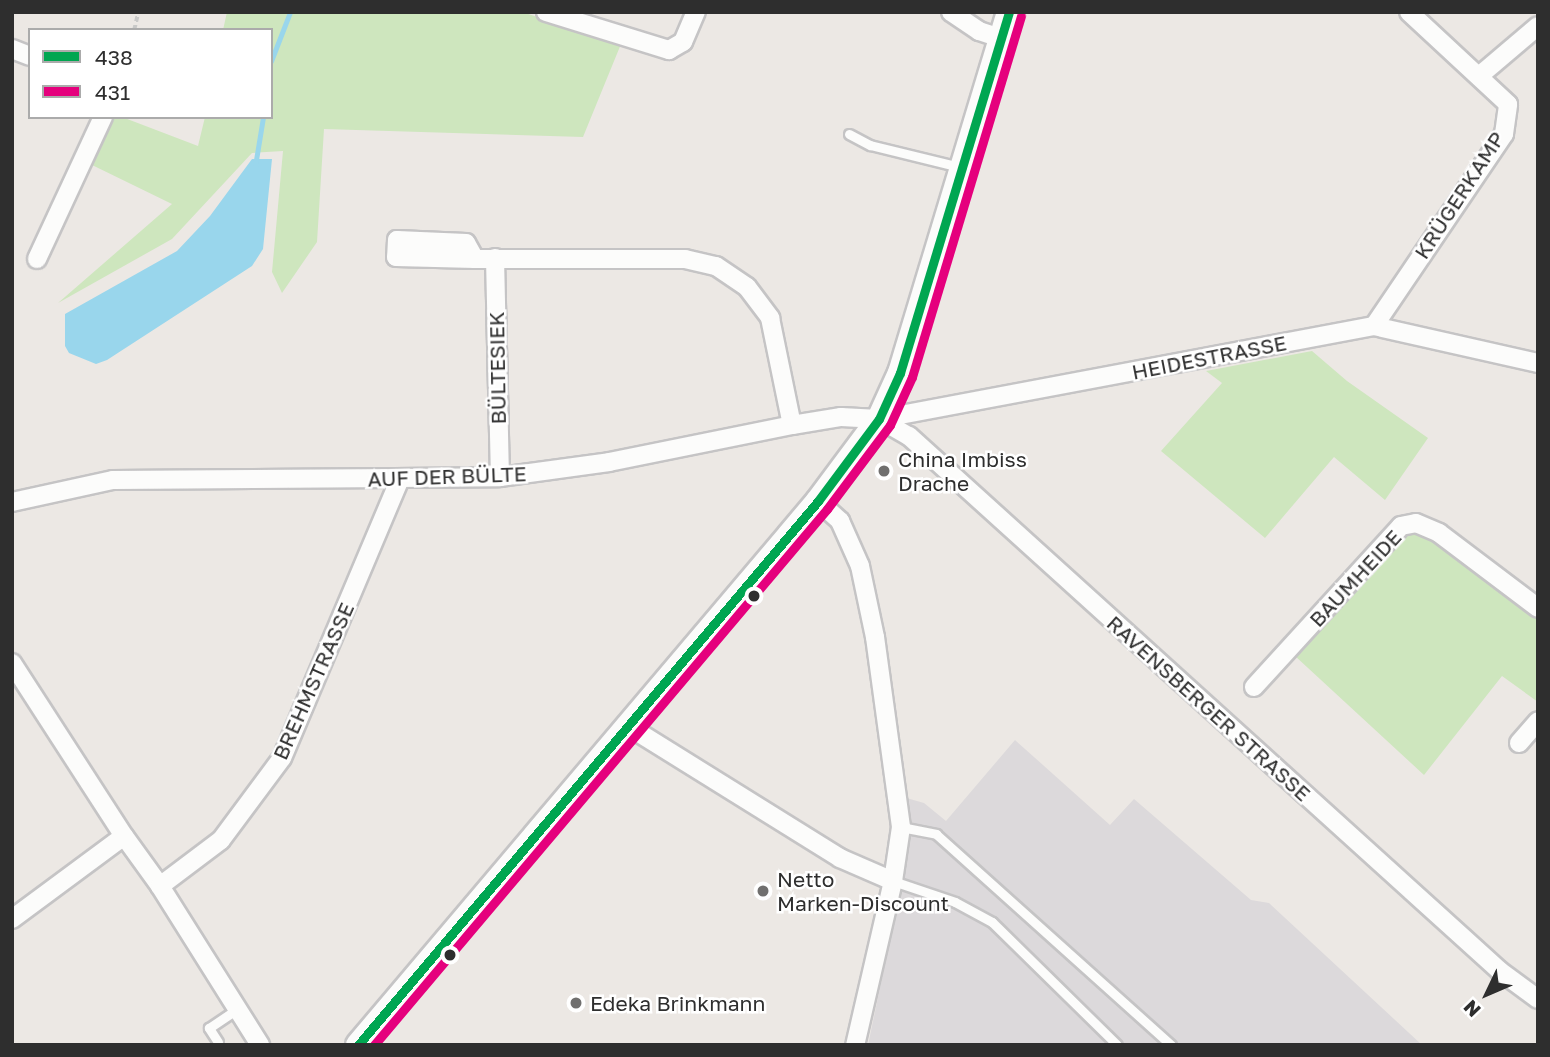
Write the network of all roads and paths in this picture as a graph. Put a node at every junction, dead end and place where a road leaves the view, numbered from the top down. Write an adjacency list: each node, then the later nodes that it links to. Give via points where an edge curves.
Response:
1 (546, 12): 2 (street, via 669,50 683,42)
2 (696, 12)
3 (951, 12): 7 (street)
4 (1009, 12): 7 (main road)
5 (1409, 12): 8 (street, KRÜGERKAMP)
6 (1538, 26): 8 (street)
7 (1001, 38): 11 (main road)
8 (1479, 76): 15 (street, KRÜGERKAMP, via 1508,104 1504,134)
9 (102, 119): 14 (street)
10 (849, 134): 11 (lane, via 870,145)
11 (962, 167): 17 (main road, via 900,373)
12 (475, 258): 13 (street)
13 (495, 258): 18 (street, via 685,259 716,266 747,287 770,318); 19 (street, BÜLTESIEK)
14 (37, 259)
15 (1374, 326): 16 (street, HEIDESTRASSE); 17 (street, HEIDESTRASSE)
16 (1538, 363)
17 (880, 419): 18 (street, AUF DER BÜLTE, via 841,417); 21 (main road); 32 (street, RAVENSBERGER STRASSE, via 909,436 1500,971)
18 (792, 425): 19 (street, AUF DER BÜLTE, via 609,462)
19 (500, 477): 20 (street, AUF DER BÜLTE)
20 (400, 479): 22 (street, AUF DER BÜLTE, via 113,480); 30 (street, BREHMSTRASSE, via 282,758 221,840)
21 (818, 501): 26 (main road); 27 (street, via 840,520 860,566)
22 (12, 502)
23 (1538, 608): 25 (street, BAUMHEIDE, via 1439,533 1416,523 1401,526)
24 (12, 663): 28 (street)
25 (1254, 687)
26 (628, 726): 29 (street, via 840,858); 36 (main road)
27 (901, 827): 29 (street); 39 (lane, via 936,834)
28 (124, 836): 30 (street); 31 (street)
29 (893, 881): 37 (street); 38 (lane, via 954,902 992,922)
30 (160, 886): 33 (street)
31 (12, 919)
32 (1538, 999)
33 (237, 1009): 34 (lane, via 209,1028); 35 (street)
34 (218, 1042)
35 (260, 1045)
36 (358, 1045)
37 (855, 1045)
38 (1117, 1045)
39 (1171, 1045)

